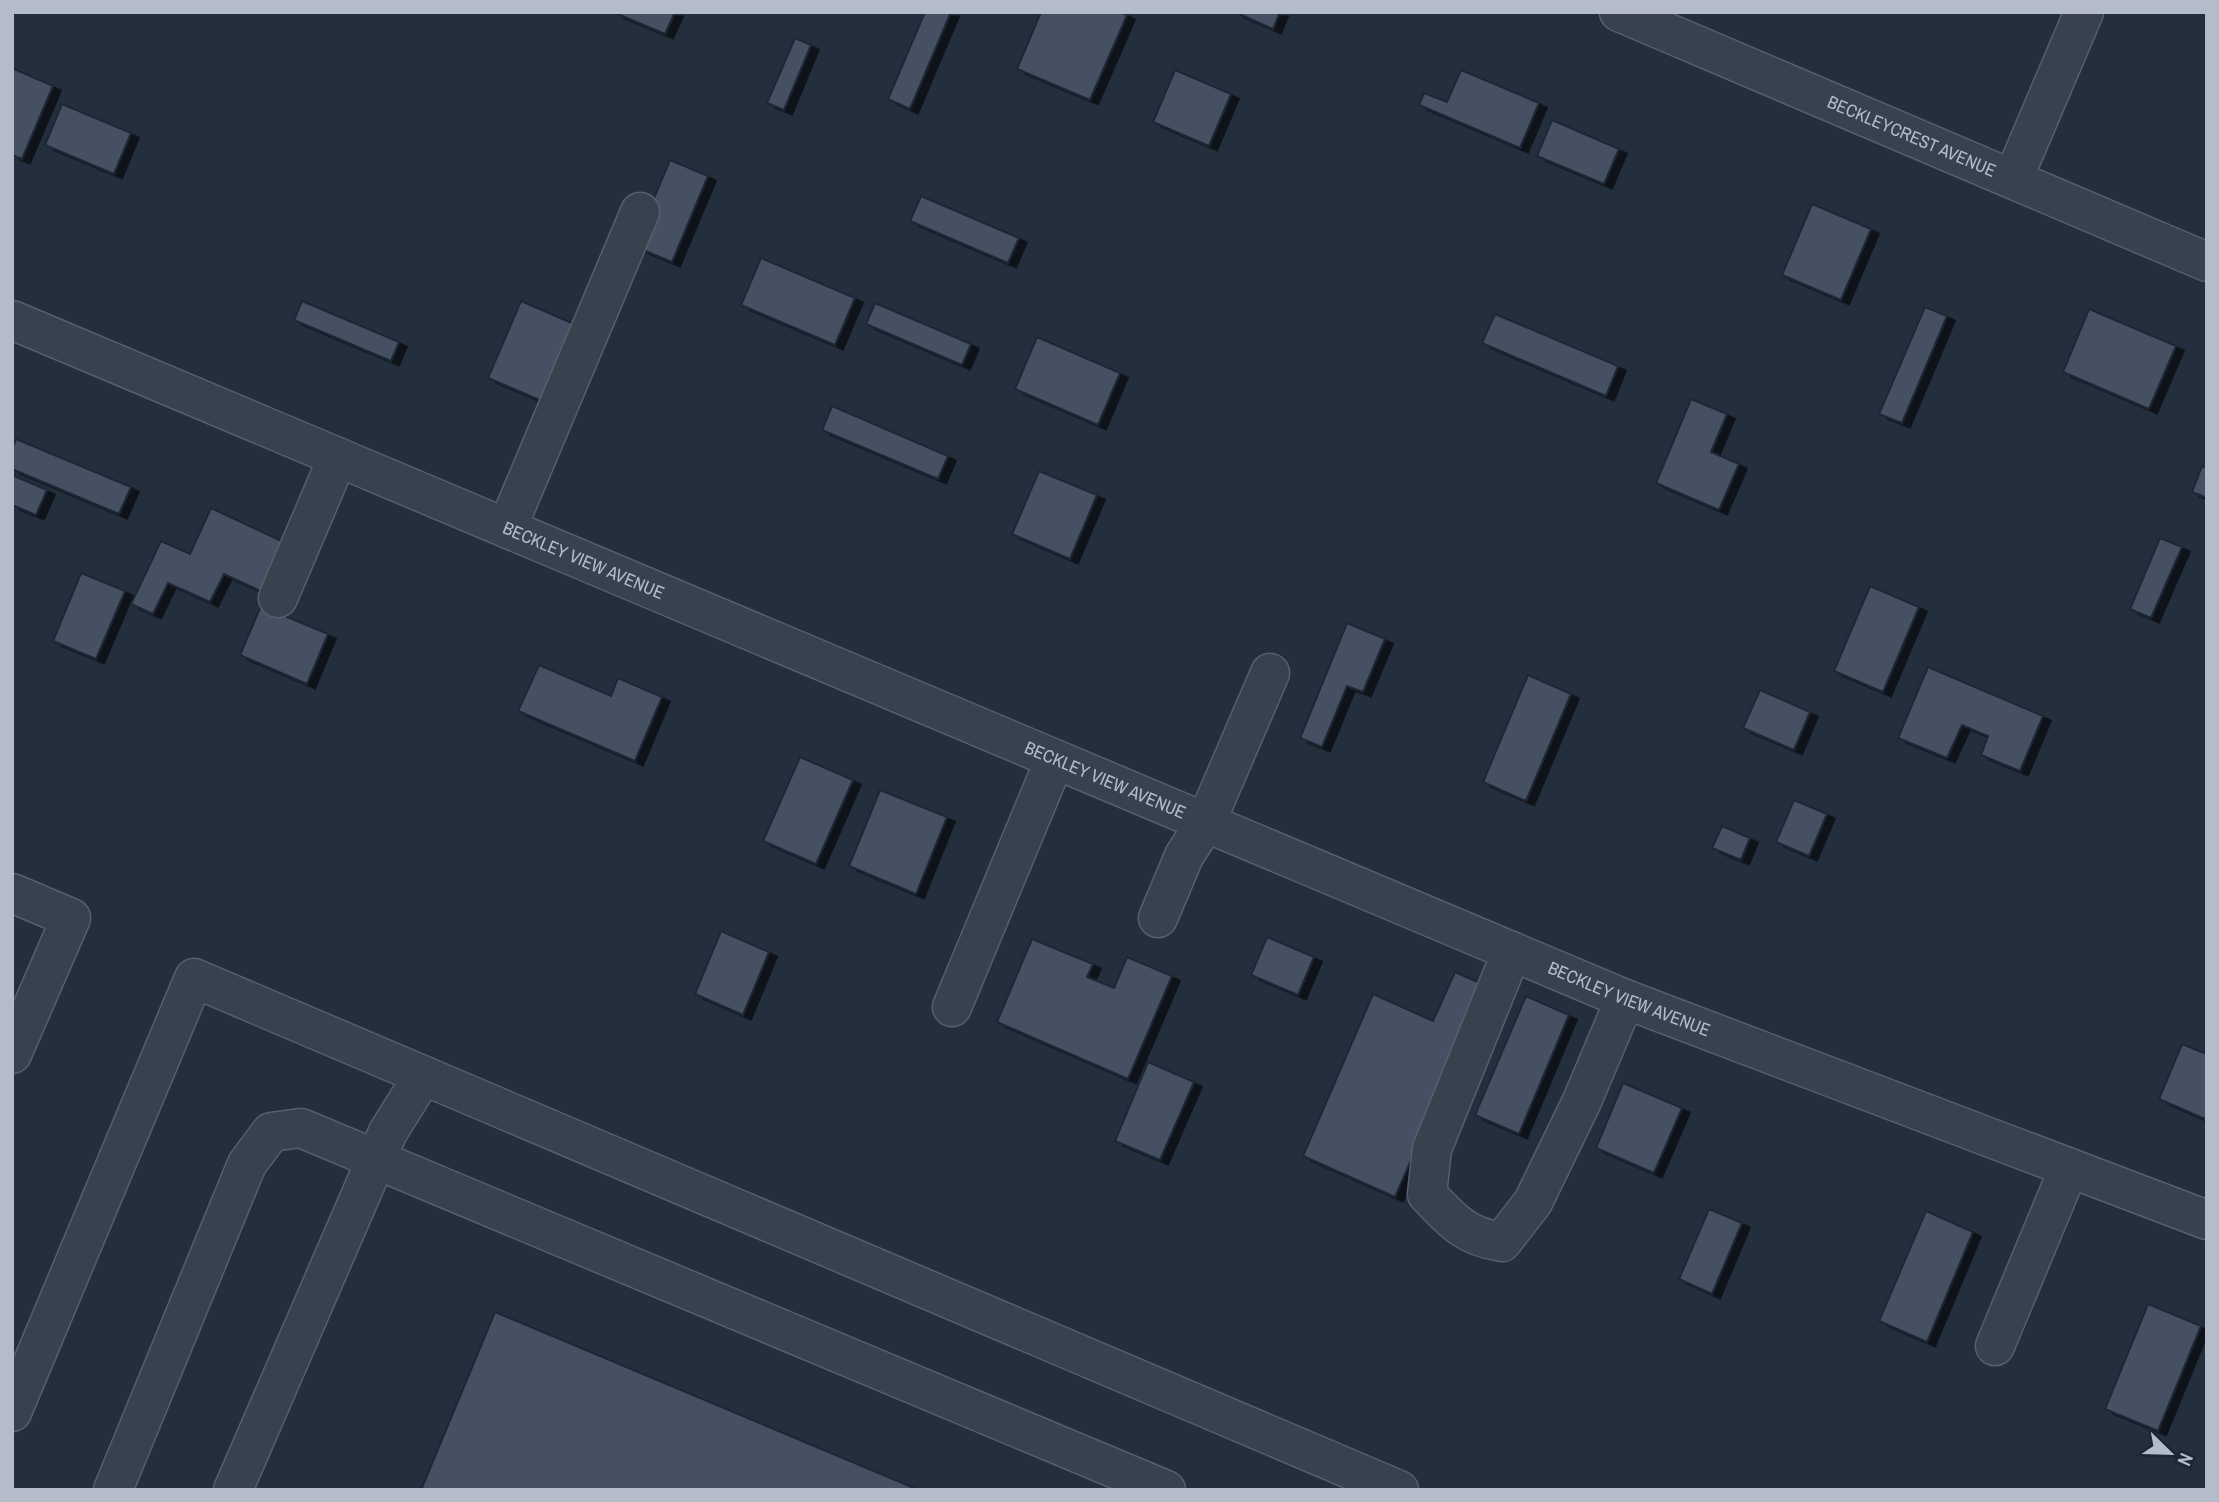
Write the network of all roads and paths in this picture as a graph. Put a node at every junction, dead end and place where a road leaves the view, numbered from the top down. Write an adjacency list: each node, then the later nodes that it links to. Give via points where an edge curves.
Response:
1 (1619, 12): 3 (street, BECKLEYCREST AVENUE)
2 (2084, 12): 3 (street)
3 (2012, 179): 5 (street, BECKLEYCREST AVENUE)
4 (640, 212): 8 (street)
5 (2207, 262)
6 (12, 320): 7 (street, BECKLEY VIEW AVENUE)
7 (338, 457): 8 (street, BECKLEY VIEW AVENUE); 9 (street)
8 (507, 528): 11 (street, BECKLEY VIEW AVENUE)
9 (278, 598)
10 (1270, 673): 12 (street)
11 (1055, 759): 12 (street, BECKLEY VIEW AVENUE); 17 (street)
12 (1206, 822): 14 (street, via 1184,856); 15 (street, BECKLEY VIEW AVENUE)
13 (12, 893): 18 (street, via 71,918)
14 (1158, 918)
15 (1512, 951): 16 (street, BECKLEY VIEW AVENUE); 16 (street, via 1432,1149 1427,1194 1454,1223 1482,1239 1502,1242 1534,1202)
16 (1625, 999): 21 (street, BECKLEY VIEW AVENUE)
17 (953, 1007)
18 (12, 1054)
19 (423, 1076): 20 (street); 24 (street, via 194,978); 28 (street)
20 (376, 1158): 25 (street, via 301,1128 271,1132 247,1164); 26 (street); 27 (street)
21 (2069, 1168): 22 (street, BECKLEY VIEW AVENUE); 23 (street)
22 (2207, 1220)
23 (1995, 1346)
24 (12, 1412)
25 (113, 1490)
26 (233, 1490)
27 (1166, 1490)
28 (1399, 1490)

